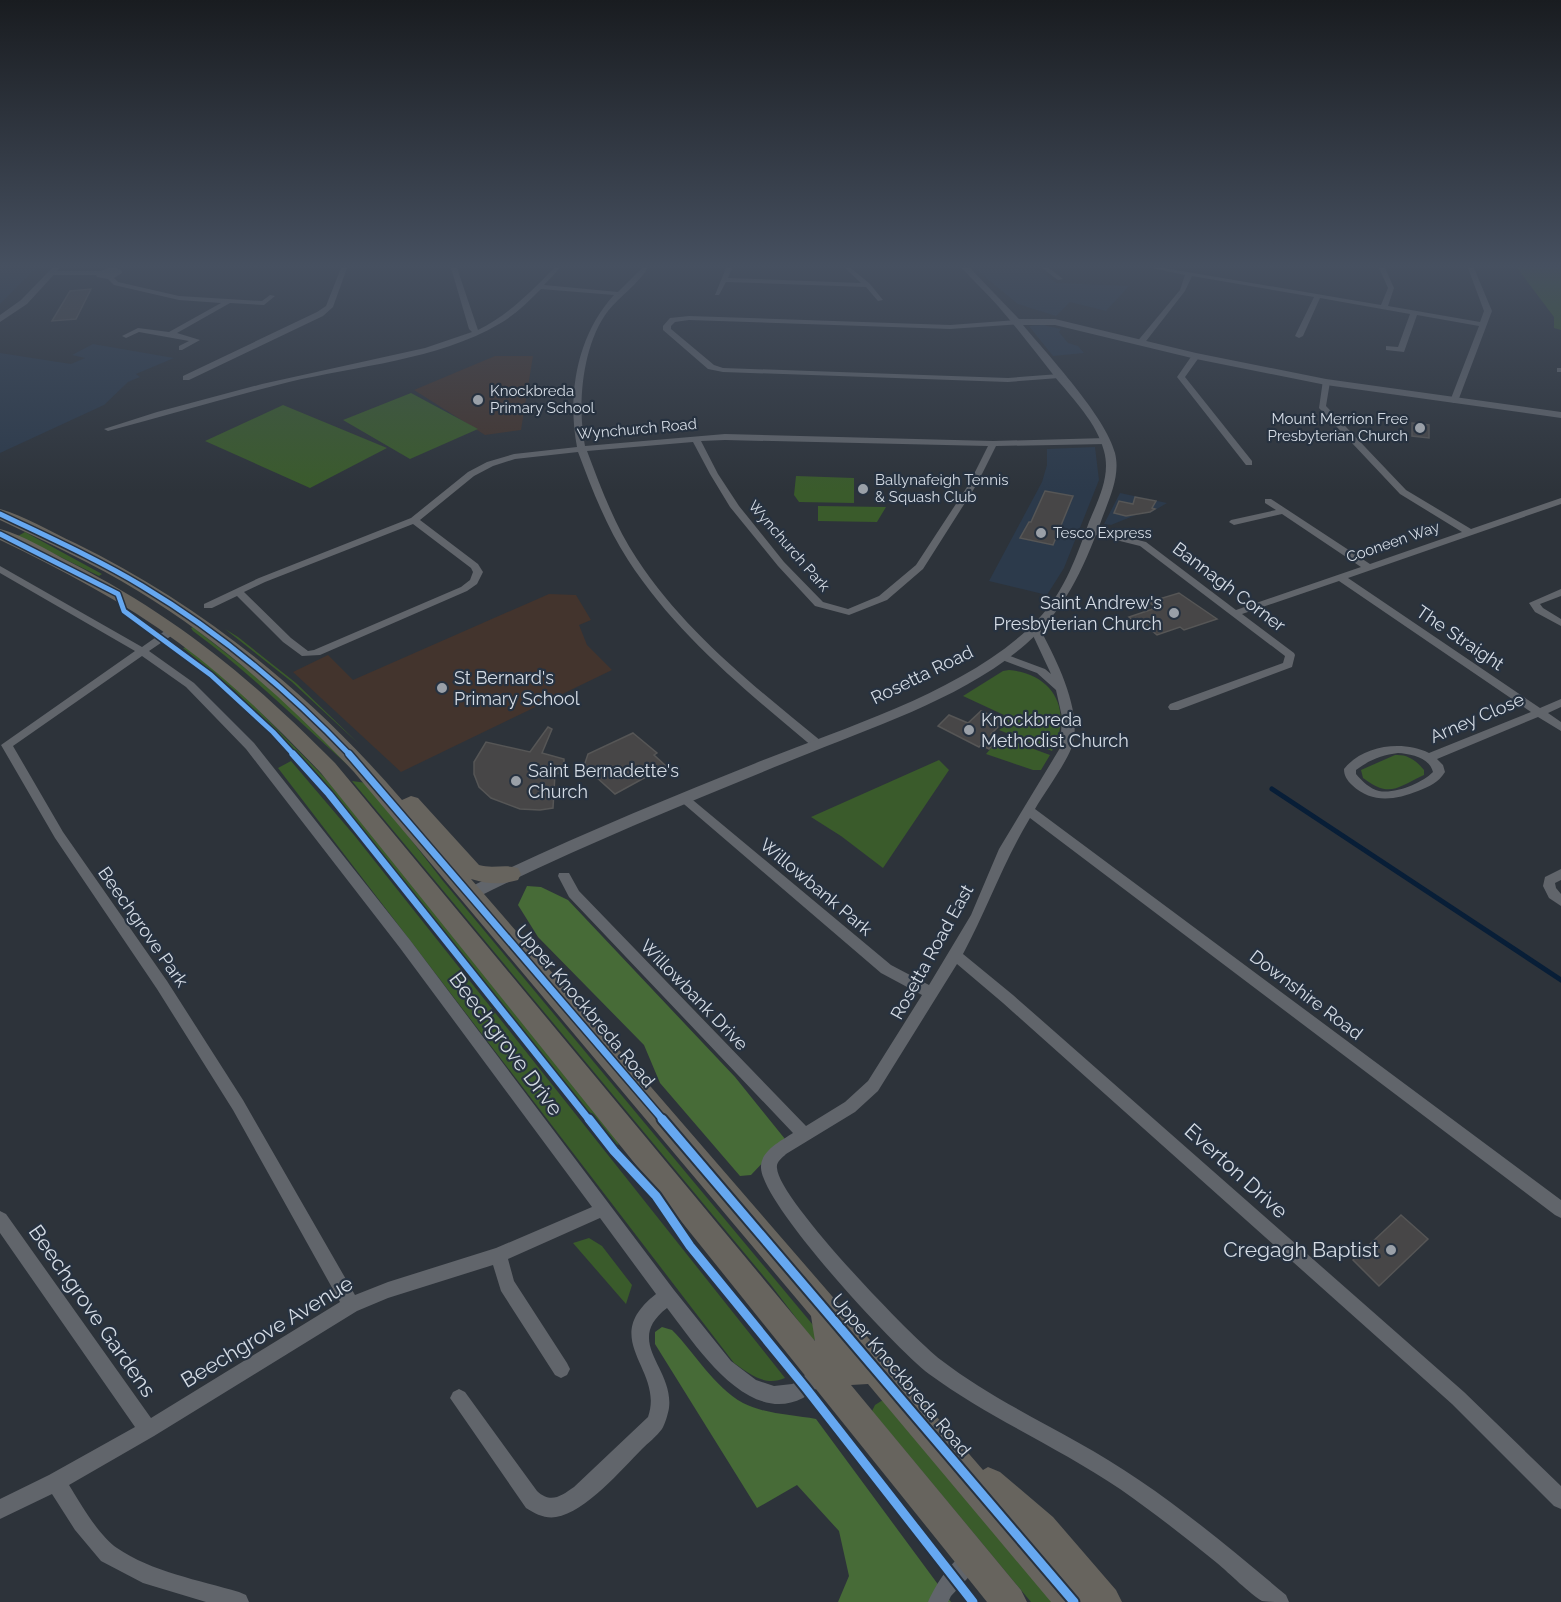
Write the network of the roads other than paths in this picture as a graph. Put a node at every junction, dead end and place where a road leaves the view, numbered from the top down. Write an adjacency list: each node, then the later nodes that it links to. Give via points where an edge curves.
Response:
1 (191, 343): 10 (street)
2 (260, 343): 14 (street)
3 (447, 343): 18 (street, via 222,395)
4 (590, 343): 22 (street, via 582,372 578,423)
5 (682, 343): 13 (street, via 707,364 723,370 1008,380)
6 (1033, 343): 13 (street, Rosetta Road)
7 (1140, 343): 12 (street)
8 (1403, 343): 11 (street, via 1401,350)
9 (1475, 343): 16 (street)
10 (182, 348)
11 (1389, 348)
12 (1196, 356): 15 (street); 23 (street, via 1181,377)
13 (1059, 376): 20 (street, Rosetta Road)
14 (186, 378)
15 (1326, 382): 16 (street); 31 (street, via 1322,406 1395,484)
16 (1454, 401): 17 (street)
17 (1561, 415)
18 (108, 429)
19 (696, 439): 21 (street, Wynchurch Road, via 768,437); 21 (street, Wynchurch Park, via 735,507 781,564 819,604 849,612 883,598 920,567 973,484); 22 (street, Wynchurch Road)
20 (1106, 441): 21 (street, Wynchurch Road); 30 (street, Rosetta Road, via 1112,470 1110,485)
21 (993, 444)
22 (581, 448): 28 (street, Wynchurch Road, via 490,464 471,474); 52 (street, via 620,540 658,597 718,662)
23 (1249, 463)
24 (1268, 501): 26 (street)
25 (1561, 501): 31 (street, Cooneen Way)
26 (1283, 511): 29 (street); 33 (street)
27 (0, 514): 39 (highway, Upper Knockbreda Road, via 124,576)
28 (414, 520): 36 (street, Wynchurch Road); 36 (street, via 475,566 478,572 474,582 316,653 306,654 287,640)
29 (1234, 522)
30 (1091, 531): 38 (street, Bannagh Corner, via 1143,544); 41 (street, Rosetta Road, via 1072,581)
31 (1469, 532): 33 (street, Cooneen Way)
32 (0, 534): 39 (highway, Upper Knockbreda Road, via 87,577)
33 (1368, 567): 35 (street, Cooneen Way)
34 (0, 569): 42 (street, Beechgrove Drive)
35 (1340, 577): 38 (street, Cooneen Way); 49 (street, The Straight)
36 (237, 591): 39 (street, Wynchurch Road)
37 (1561, 592): 40 (street, via 1534,603)
38 (1236, 613): 48 (street, Bannagh Corner, via 1284,649 1290,656 1288,665)
39 (191, 618): 42 (street, Beechgrove Park); 54 (highway, Upper Knockbreda Road, via 282,687); 74 (highway, Upper Knockbreda Road, via 246,687 334,776)
40 (1561, 623)
41 (1035, 629): 43 (street, Rosetta Road East); 44 (street, Rosetta Road)
42 (140, 651): 51 (street, Beechgrove Park); 65 (street, Beechgrove Drive, via 190,685 250,746)
43 (1048, 654): 45 (street); 46 (street, Rosetta Road East)
44 (1001, 656): 45 (street); 52 (street, Rosetta Road, via 939,692)
45 (1027, 664): 46 (street)
46 (1062, 690): 56 (street, Rosetta Road East, via 1068,710 1065,748)
47 (1561, 703): 49 (street, Arney Close)
48 (1174, 708)
49 (1539, 712): 50 (street, The Straight); 53 (street, Arney Close)
50 (1561, 727)
51 (3, 743): 70 (street, Beechgrove Park, via 59,835 238,1104)
52 (817, 744): 55 (street, Rosetta Road)
53 (1429, 758): 53 (street, Arney Close, via 1437,765 1435,779 1391,796 1374,794 1350,775 1350,769 1357,763 1394,749 1412,750)
54 (356, 761): 57 (highway, via 394,784 471,871 487,876); 60 (highway, Upper Knockbreda Road)
55 (684, 799): 57 (street, Rosetta Road, via 602,831); 63 (street, Willowbank Park, via 886,969)
56 (1028, 810): 62 (street, Rosetta Road East, via 1005,849); 66 (street, Downshire Road)
57 (510, 874): 60 (street, Rosetta Road)
58 (1561, 874): 61 (street, via 1548,884)
59 (564, 876): 64 (street, Willowbank Drive, via 574,894)
60 (470, 894): 71 (highway, Upper Knockbreda Road)
61 (1561, 901)
62 (956, 955): 63 (street, Rosetta Road East); 79 (street, Everton Drive, via 1458,1398)
63 (932, 994): 64 (street, Rosetta Road East, via 873,1086 850,1107)
64 (804, 1134): 87 (street, Upper Knockbreda Road, via 773,1156 769,1171 775,1184 802,1224 918,1353 965,1388 1124,1480)
65 (604, 1209): 68 (street, Beechgrove Avenue); 69 (street, Beechgrove Drive)
66 (1561, 1210)
67 (0, 1219): 76 (street, Beechgrove Gardens)
68 (498, 1255): 70 (street, Beechgrove Avenue); 73 (street, via 507,1285)
69 (668, 1296): 74 (street, Beechgrove Drive, via 725,1367 751,1387 784,1395 805,1387); 75 (street, via 652,1308 639,1330 660,1391 660,1414 581,1494 560,1507 538,1506 530,1498)
70 (351, 1305): 76 (street, Beechgrove Avenue)
71 (825, 1308): 72 (highway, Upper Knockbreda Road); 74 (highway, via 831,1345)
72 (877, 1368): 74 (highway); 77 (highway, Upper Knockbreda Road)
73 (561, 1369)
74 (821, 1371): 81 (highway, Upper Knockbreda Road)
75 (459, 1398)
76 (148, 1430): 78 (street, Beechgrove Avenue)
77 (948, 1452): 85 (highway, Upper Knockbreda Road); 86 (highway, via 1041,1529)
78 (56, 1482): 80 (street, Beechgrove Avenue); 82 (street, via 81,1523 108,1554 144,1573)
79 (1561, 1499)
80 (0, 1510)
81 (974, 1557): 83 (street, via 944,1589); 84 (highway, Upper Knockbreda Road)
82 (239, 1602)
83 (938, 1602)
84 (1009, 1602)
85 (1074, 1602)
86 (1104, 1602)
87 (1279, 1602)

